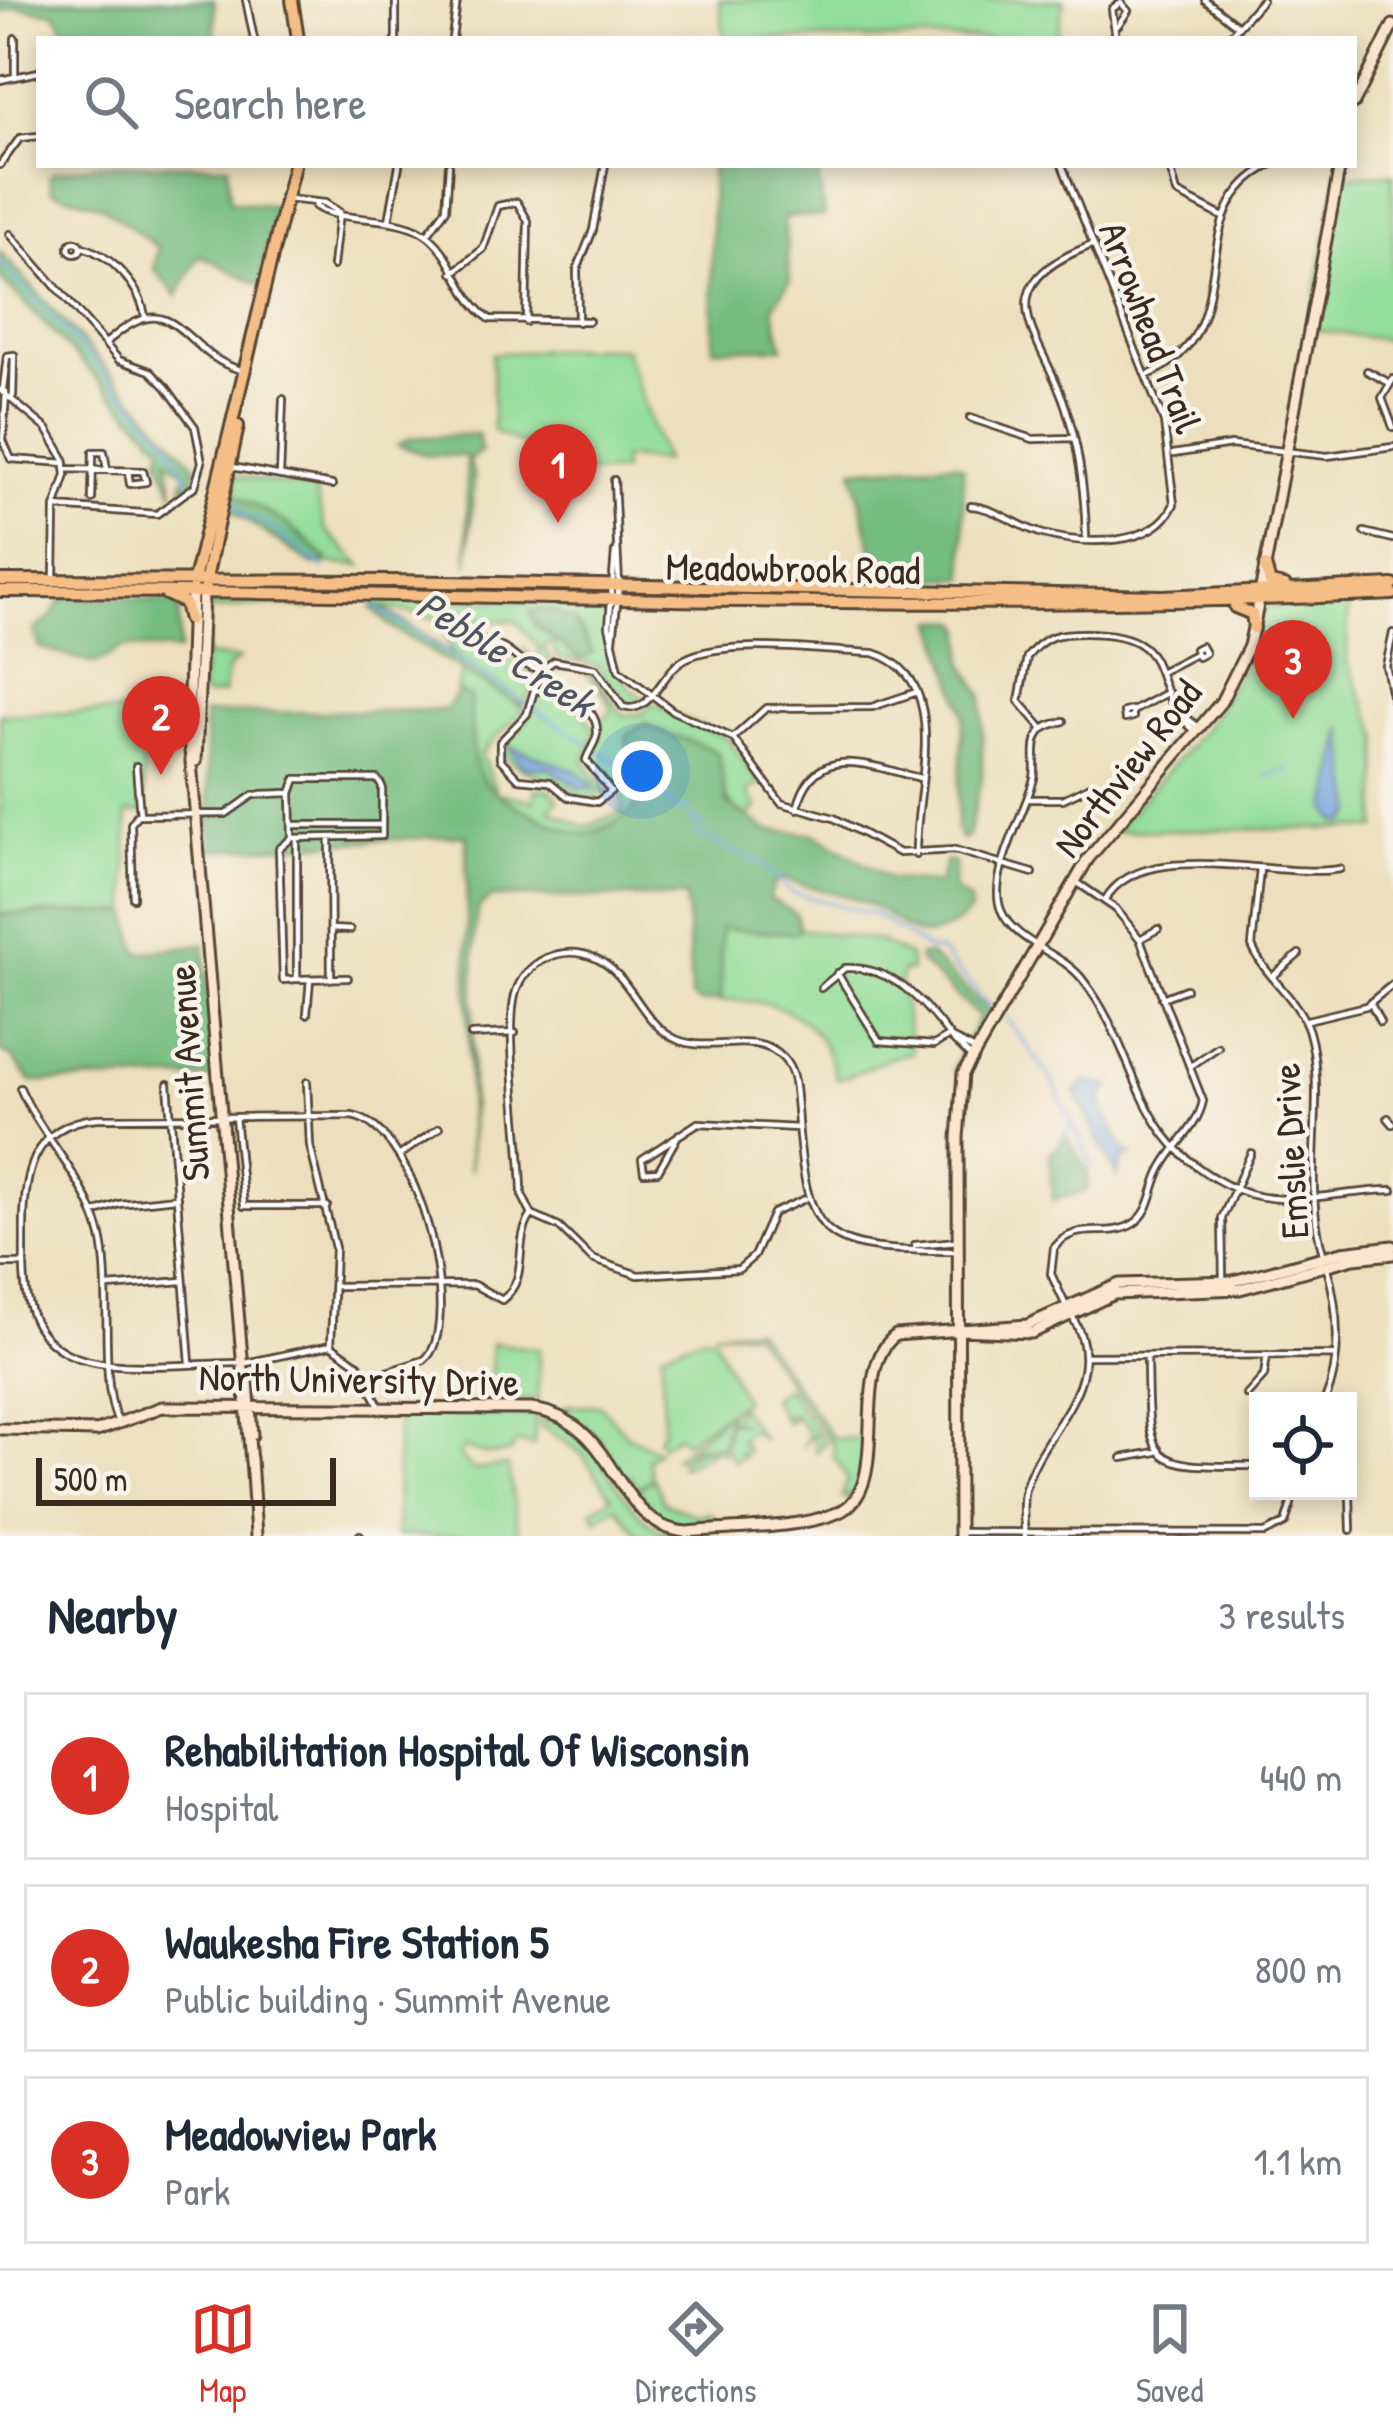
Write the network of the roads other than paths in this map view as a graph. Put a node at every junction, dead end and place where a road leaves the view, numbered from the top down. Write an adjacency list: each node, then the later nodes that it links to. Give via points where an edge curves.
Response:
1 (246, 0): 10 (street)
2 (292, 0): 11 (main road)
3 (396, 0): 12 (street)
4 (457, 0): 13 (street)
5 (1205, 0): 9 (street)
6 (1262, 0): 9 (street)
7 (1118, 25): 14 (street)
8 (1393, 25): 20 (street)
9 (1238, 26): 15 (street)
10 (253, 36)
11 (298, 36)
12 (396, 36)
13 (452, 36)
14 (1116, 36)
15 (1230, 36)
16 (15, 38): 18 (street)
17 (36, 72): 18 (street)
18 (14, 74): 19 (street)
19 (0, 80)
20 (1357, 98)
21 (36, 137): 22 (street, via 10,145)
22 (1, 166)
23 (293, 168): 31 (main road, Summit Avenue)
24 (397, 168): 34 (street)
25 (449, 168): 36 (street, via 446,209)
26 (604, 168): 43 (street, via 578,270)
27 (1063, 168): 37 (street, Arrowhead Trail)
28 (1171, 168): 33 (street, via 1177,193)
29 (1267, 168): 33 (street, via 1240,188)
30 (1339, 168): 56 (street, Northview Road)
31 (286, 200): 32 (street); 46 (main road, Summit Avenue)
32 (339, 212): 34 (street); 39 (street)
33 (1223, 217): 48 (street, via 1198,338)
34 (389, 221): 36 (street)
35 (10, 234): 45 (street)
36 (427, 235): 40 (street)
37 (1092, 245): 48 (street, Arrowhead Trail); 54 (street, via 1045,272 1027,312)
38 (83, 247): 41 (street, via 114,262)
39 (333, 266)
40 (453, 273): 42 (street, via 484,316); 42 (street, via 483,249 497,207 517,202 528,221)
41 (146, 316): 45 (street); 46 (street, via 187,331 222,363)
42 (526, 322): 43 (street)
43 (578, 322): 44 (street)
44 (589, 322)
45 (105, 344): 58 (street, via 166,387 195,427)
46 (246, 371): 60 (main road, Summit Avenue)
47 (1367, 371): 49 (street)
48 (1146, 376): 57 (street, Arrowhead Trail)
49 (1391, 381): 53 (street, via 1382,401)
50 (5, 392): 50 (street, via 14,355 7,356); 59 (street, via 57,441); 59 (street, via 11,459)
51 (283, 399): 64 (street)
52 (970, 418): 54 (street, via 1033,439)
53 (1393, 427)
54 (1073, 438): 71 (street)
55 (1393, 447): 56 (street, via 1329,455)
56 (1286, 449): 57 (street, via 1231,445); 74 (street, Northview Road)
57 (1171, 454): 71 (street, Arrowhead Trail, via 1175,500 1159,525 1136,537)
58 (202, 462): 60 (street); 69 (street, via 195,486 157,514)
59 (66, 466): 61 (street); 69 (street)
60 (226, 466): 64 (street); 73 (main road, Summit Avenue); 78 (main road, Summit Avenue)
61 (92, 469): 62 (street); 62 (street, via 98,450); 67 (street)
62 (107, 469): 63 (street)
63 (129, 469)
64 (280, 476): 66 (street)
65 (614, 480): 81 (street)
66 (332, 485)
67 (92, 499)
68 (971, 506): 71 (street, Arrowhead Trail, via 1048,535)
69 (55, 507): 77 (street)
70 (1364, 532): 72 (street)
71 (1086, 537)
72 (1393, 539)
73 (210, 551): 76 (main road, via 213,572); 78 (main road, Summit Avenue)
74 (1264, 566): 79 (main road, via 1274,584); 84 (street, Northview Road)
75 (0, 580): 77 (main road)
76 (234, 582): 78 (main road, Meadowbrook Road); 81 (main road, Meadowbrook Road)
77 (54, 585): 78 (main road); 82 (main road); 83 (main road)
78 (198, 587): 81 (main road, Meadowbrook Road); 83 (main road); 86 (street, Summit Avenue); 109 (street, Summit Avenue)
79 (1330, 588): 80 (main road, Meadowbrook Road); 84 (main road, Meadowbrook Road)
80 (1393, 589): 84 (main road, Meadowbrook Road)
81 (614, 590): 84 (main road, Meadowbrook Road); 85 (main road, Meadowbrook Road); 96 (street, via 620,670)
82 (0, 591)
83 (163, 592): 86 (main road, via 185,603)
84 (1260, 596): 85 (main road); 87 (street, Northview Road)
85 (1193, 604): 87 (main road, via 1246,610)
86 (189, 620): 109 (street, Summit Avenue, via 186,700)
87 (1254, 628): 101 (street, Northview Road)
88 (475, 630): 91 (street, via 479,640 508,646)
89 (1393, 633): 97 (street, via 1386,666)
90 (1196, 655): 92 (street)
91 (540, 671): 93 (street); 96 (street, via 559,661 596,668 623,707 635,710)
92 (1162, 671): 95 (street); 100 (street, via 1122,634 1050,635 1021,670 1019,700)
93 (535, 691): 93 (street, via 577,701 595,723 588,765 610,794 597,802 568,797 550,782 519,779 500,759 499,746)
94 (917, 692): 96 (street, via 906,671 874,653 715,650 676,664); 102 (street, via 872,707 766,708); 104 (street, via 927,733)
95 (1168, 692): 98 (street); 101 (street)
96 (651, 697): 102 (street)
97 (1393, 701)
98 (1133, 711)
99 (1064, 721): 100 (street)
100 (1042, 729): 107 (street)
101 (1200, 731): 120 (street, Northview Road, via 1124,812)
102 (733, 738): 108 (street, via 772,795)
103 (136, 766): 110 (street)
104 (920, 778): 108 (street, via 867,764 826,766 808,781); 115 (street)
105 (1090, 786): 107 (street, via 1063,799)
106 (288, 793): 109 (street, via 226,814); 111 (street); 112 (street, via 296,779 377,779)
107 (1028, 799): 116 (street)
108 (797, 810): 115 (street)
109 (198, 814): 110 (street); 156 (street, Summit Avenue)
110 (140, 815): 121 (street, via 131,824)
111 (292, 825): 112 (street); 113 (street)
112 (382, 825): 114 (street, via 380,838)
113 (294, 838): 114 (street); 123 (street, via 279,849); 124 (street)
114 (330, 838): 125 (street)
115 (916, 854): 116 (street, via 956,850)
116 (1003, 864): 119 (street); 129 (street, via 1001,911)
117 (1260, 869): 118 (street); 122 (street, via 1143,868); 132 (street, Emslie Drive, via 1251,939)
118 (1340, 869)
119 (1033, 873)
120 (1075, 881): 122 (street); 129 (street, Northview Road)
121 (134, 898)
122 (1105, 900): 128 (street)
123 (279, 926): 124 (street); 134 (street, via 279,975)
124 (297, 927): 134 (street)
125 (331, 929): 126 (street); 136 (street)
126 (350, 929)
127 (1158, 929): 128 (street)
128 (1140, 939): 140 (street)
129 (1038, 944): 149 (street, Northview Road); 162 (street, via 1089,988 1142,1106)
130 (1299, 954): 132 (street)
131 (837, 973): 138 (street); 147 (street, via 880,969 926,1005); 147 (street, via 879,1041 934,1045)
132 (1272, 977): 143 (street, Emslie Drive)
133 (349, 978): 136 (street)
134 (297, 979): 135 (street)
135 (310, 979): 136 (street); 142 (street)
136 (331, 979)
137 (1393, 984): 141 (street)
138 (821, 988)
139 (1186, 989): 140 (street)
140 (1162, 998): 150 (street)
141 (1371, 1004): 143 (street); 144 (street)
142 (307, 1014)
143 (1305, 1021): 167 (street, Emslie Drive)
144 (1380, 1022)
145 (515, 1033): 146 (street); 159 (street, via 517,988 530,969 556,954 587,954 609,966 673,1038 761,1045 780,1055 794,1079); 172 (street, via 522,1195)
146 (471, 1035)
147 (950, 1037): 149 (street)
148 (1218, 1047): 150 (street)
149 (973, 1053): 173 (street, Northview Road, via 959,1101)
150 (1191, 1066): 162 (street, via 1203,1105)
151 (307, 1082): 154 (street)
152 (168, 1084): 155 (street)
153 (21, 1090): 161 (street)
154 (307, 1116): 157 (street); 164 (street, via 369,1121); 170 (street)
155 (170, 1117): 156 (street); 161 (street, via 88,1118); 168 (street)
156 (221, 1117): 157 (street); 192 (street, Summit Avenue)
157 (235, 1117): 170 (street, via 244,1206)
158 (440, 1128): 164 (street)
159 (798, 1128): 160 (street, via 715,1120); 169 (street)
160 (680, 1134): 160 (street, via 642,1160 644,1172 658,1172)
161 (48, 1137): 171 (street); 177 (street, via 25,1177)
162 (1177, 1146): 165 (street); 183 (street, via 1138,1220 1075,1231 1054,1248 1050,1270)
163 (1251, 1154): 165 (street)
164 (400, 1155): 180 (street, via 429,1228)
165 (1234, 1188): 167 (street); 181 (street, via 1222,1224)
166 (1393, 1190): 167 (street)
167 (1312, 1195): 175 (street, Emslie Drive)
168 (177, 1198): 171 (street); 178 (street)
169 (805, 1198): 172 (street, via 773,1213 750,1261 726,1273 619,1272); 173 (street, via 842,1240)
170 (327, 1206): 179 (street)
171 (94, 1213): 182 (street)
172 (532, 1215): 180 (street, via 521,1235 518,1281 505,1298 474,1285)
173 (959, 1246): 184 (street, Northview Road)
174 (1393, 1250): 175 (street, North University Drive)
175 (1325, 1261): 181 (street, North University Drive); 188 (street, Emslie Drive)
176 (0, 1264): 177 (street)
177 (23, 1264): 190 (street, via 28,1306 44,1336 77,1358)
178 (184, 1281): 182 (street); 191 (street)
179 (335, 1286): 180 (street); 185 (street)
180 (436, 1286): 193 (street, via 431,1354)
181 (1223, 1286): 183 (street, North University Drive, via 1102,1293)
182 (108, 1287): 190 (street)
183 (1069, 1311): 184 (street, North University Drive, via 1040,1331); 189 (street)
184 (960, 1330): 205 (street, North University Drive, via 907,1331 885,1344 861,1490 846,1509); 209 (street, Northview Road)
185 (331, 1346): 192 (street); 193 (street)
186 (1147, 1355): 187 (street); 189 (street); 200 (street)
187 (1268, 1355): 188 (street); 195 (street, via 1264,1376)
188 (1336, 1355): 194 (street, Emslie Drive)
189 (1086, 1356): 208 (street, via 1071,1405 1029,1476)
190 (110, 1363): 191 (street); 198 (street)
191 (190, 1363): 192 (street)
192 (244, 1363): 196 (street, Summit Avenue)
193 (368, 1378): 197 (street)
194 (1328, 1392)
195 (1247, 1395)
196 (247, 1410): 197 (street, North University Drive); 198 (street, North University Drive, via 153,1408); 210 (street, Summit Avenue)
197 (381, 1410): 205 (street, North University Drive, via 526,1409 567,1419 597,1442 644,1515 668,1530)
198 (119, 1423): 199 (street, North University Drive, via 97,1431)
199 (0, 1429)
200 (1156, 1452): 201 (street); 202 (street, via 1181,1466)
201 (1122, 1458)
202 (1249, 1466)
203 (1292, 1500): 206 (street)
204 (1350, 1500): 207 (street)
205 (814, 1518): 211 (street)
206 (1286, 1523): 208 (street, via 1265,1533); 212 (street)
207 (1351, 1530)
208 (1025, 1533): 209 (street)
209 (959, 1534)
210 (256, 1536)
211 (814, 1536)
212 (1291, 1536)

